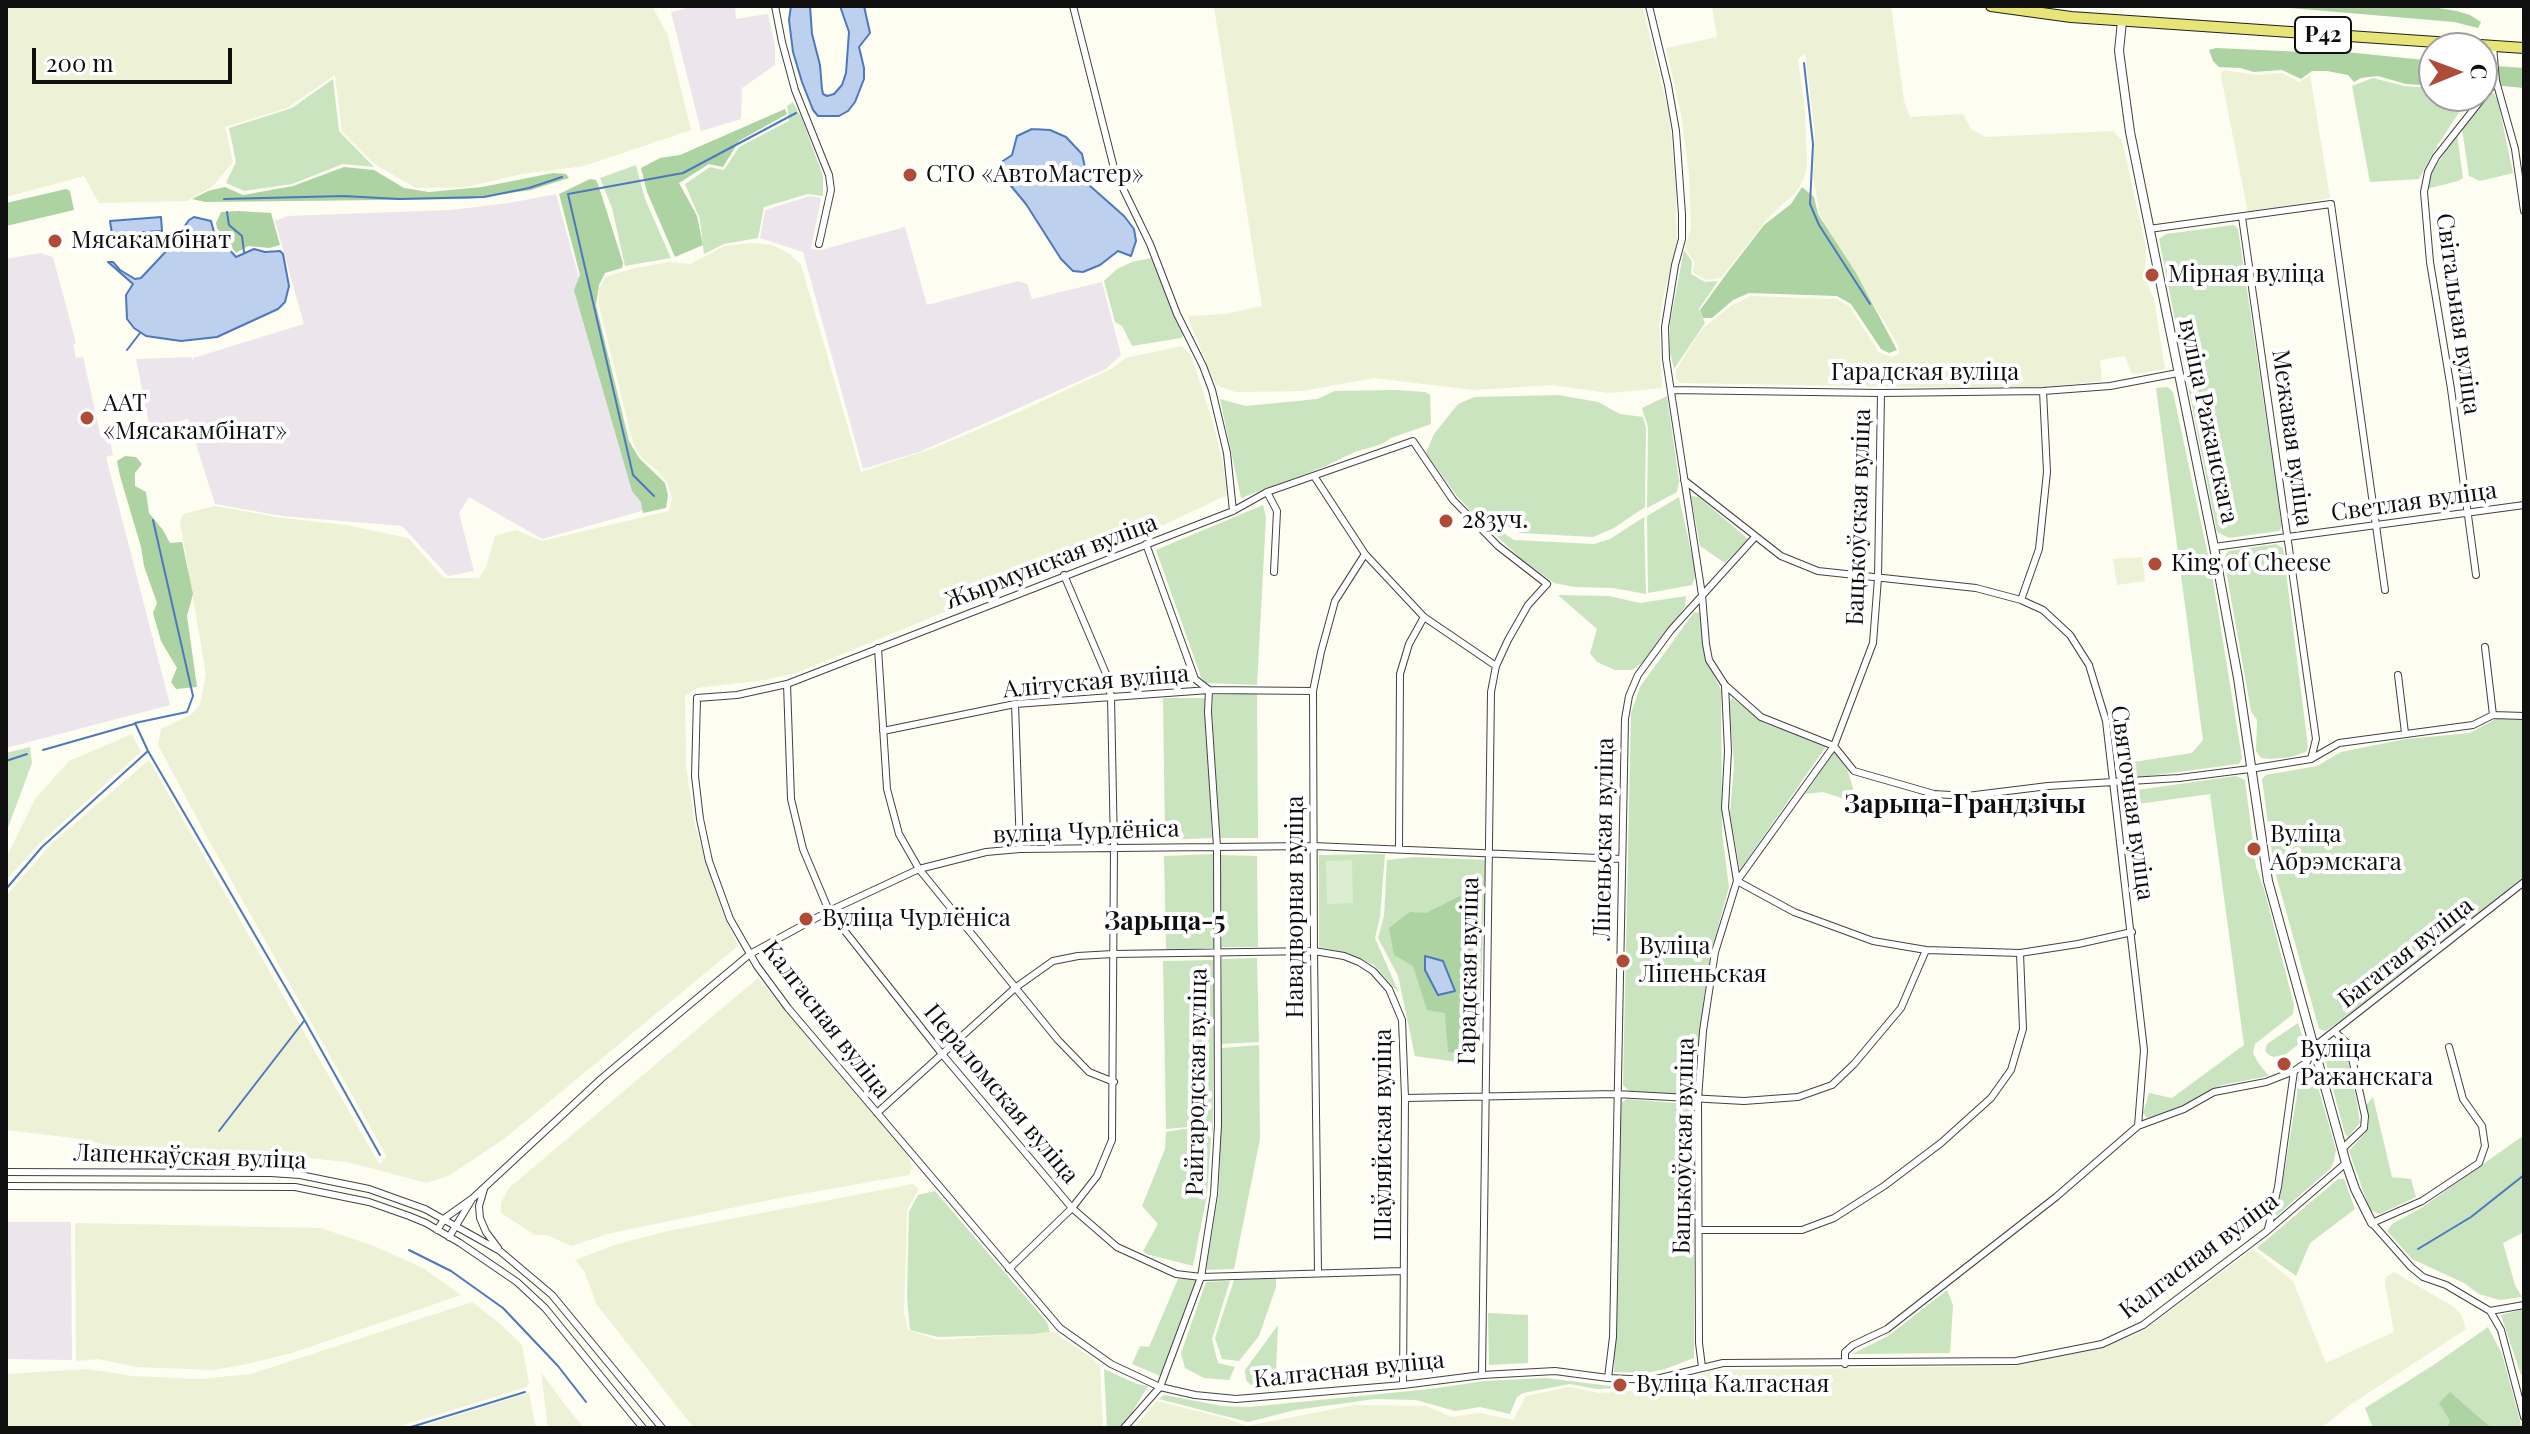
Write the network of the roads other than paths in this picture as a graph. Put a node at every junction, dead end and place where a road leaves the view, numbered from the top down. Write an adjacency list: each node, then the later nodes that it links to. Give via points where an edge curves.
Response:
1 (775, 6): 16 (street, via 795,90 829,175 831,190)
2 (1073, 6): 25 (street, via 1115,172 1212,390 1227,453)
3 (1649, 6): 18 (street, via 1673,116 1682,214 1665,327)
4 (1991, 6): 5 (main road, Р42)
5 (2122, 21): 6 (main road, Р42); 15 (street, вуліца Ражанскага, via 2122,84)
6 (2418, 41)
7 (2498, 46): 8 (main road, Р42)
8 (2524, 48)
9 (2498, 88): 12 (street)
10 (2472, 112): 26 (street, Світальная вуліца, via 2436,157 2424,192)
11 (2523, 146): 12 (street)
12 (2515, 149): 13 (street)
13 (2524, 211)
14 (2242, 217): 15 (street); 27 (street, via 2331,204); 29 (street, Межавая вуліца)
15 (2149, 229): 17 (street, вуліца Ражанскага)
16 (819, 244)
17 (2178, 373): 19 (street, Гарадская вуліца); 31 (street, вуліца Ражанскага)
18 (1671, 390): 20 (street, Гарадская вуліца); 22 (street)
19 (2043, 391): 20 (street, Гарадская вуліца); 40 (street, via 2047,472 2039,549)
20 (1881, 393): 36 (street, Бацькоўская вуліца)
21 (1314, 476): 23 (street, Жырмунская вуліца); 32 (street); 37 (street, Жырмунская вуліца, via 1413,441 1453,500 1498,546)
22 (1684, 480): 28 (street, Святочная вуліца); 39 (street)
23 (1267, 492): 25 (street, Жырмунская вуліца); 33 (street, via 1277,511)
24 (2524, 505): 26 (street, Светлая вуліца)
25 (1233, 511): 30 (street, Жырмунская вуліца)
26 (2466, 513): 27 (street, Светлая вуліца); 35 (street, Світальная вуліца)
27 (2375, 525): 29 (street, Светлая вуліца); 38 (street)
28 (1755, 537): 36 (street, Святочная вуліца, via 1781,556 1818,571); 39 (street, Ліпеньская вуліца)
29 (2287, 537): 31 (street, Светлая вуліца); 58 (street, Межавая вуліца, via 2316,739)
30 (1146, 544): 34 (street, Жырмунская вуліца); 48 (street, via 1195,679)
31 (2214, 547): 59 (street, вуліца Ражанскага)
32 (1365, 554): 41 (street); 49 (street, Навадворная вуліца, via 1335,601)
33 (1274, 572)
34 (1064, 575): 43 (street, Жырмунская вуліца); 50 (street)
35 (2476, 575)
36 (1878, 578): 40 (street, Святочная вуліца, via 1976,588); 57 (street, Бацькоўская вуліца, via 1873,643)
37 (1547, 584): 44 (street, Гарадская вуліца, via 1528,605)
38 (2385, 590)
39 (1702, 595): 47 (street, via 1709,660); 67 (street, Ліпеньская вуліца, via 1638,675 1629,696)
40 (2021, 600): 60 (street, Святочная вуліца, via 2043,610 2070,635 2089,665 2106,721)
41 (1424, 617): 44 (street); 65 (street, via 1400,674)
42 (2485, 647): 53 (street)
43 (878, 648): 46 (street, Жырмунская вуліца); 55 (street)
44 (1496, 666): 66 (street, Гарадская вуліца, via 1490,708)
45 (2398, 675): 56 (street)
46 (787, 684): 51 (street, Жырмунская вуліца); 71 (street, Пераломская вуліца, via 791,799 803,849)
47 (1725, 685): 57 (street, via 1761,717); 69 (street, via 1725,808)
48 (1209, 690): 49 (street, Алітуская вуліца); 50 (street, Алітуская вуліца); 62 (street, Райгародская вуліца)
49 (1313, 691): 61 (street, Навадворная вуліца)
50 (1111, 697): 52 (street, Алітуская вуліца); 63 (street)
51 (697, 698): 77 (street, Калгасная вуліца, via 700,819 730,919)
52 (1015, 704): 55 (street, Алітуская вуліца); 64 (street)
53 (2493, 715): 54 (street); 56 (street, via 2473,725)
54 (2524, 716)
55 (883, 731): 68 (street, via 887,789 899,834)
56 (2405, 733): 58 (street, via 2339,743)
57 (1834, 746): 60 (street, via 1854,771 1934,794 1967,796); 69 (street, Бацькоўская вуліца)
58 (2311, 759): 59 (street)
59 (2250, 769): 60 (street); 81 (street, вуліца Ражанскага, via 2268,881)
60 (2114, 782): 72 (street, Святочная вуліца)
61 (1313, 846): 62 (street, вуліца Чурлёніса); 65 (street, вуліца Чурлёніса); 74 (street, Навадворная вуліца)
62 (1217, 847): 63 (street, вуліца Чурлёніса); 75 (street, Райгародская вуліца)
63 (1114, 848): 64 (street, вуліца Чурлёніса); 78 (street)
64 (1020, 849): 68 (street, вуліца Чурлёніса)
65 (1399, 849): 66 (street, вуліца Чурлёніса)
66 (1490, 852): 67 (street, вуліца Чурлёніса); 87 (street, Гарадская вуліца)
67 (1622, 859): 86 (street, Ліпеньская вуліца)
68 (919, 869): 71 (street, вуліца Чурлёніса); 79 (street)
69 (1737, 881): 73 (street, via 1794,912 1873,941); 89 (street, Бацькоўская вуліца, via 1715,952)
70 (2524, 882): 80 (street, Багатая вуліца)
71 (829, 911): 77 (street, вуліца Чурлёніса); 83 (street, Пераломская вуліца)
72 (2132, 932): 76 (street); 91 (street, Святочная вуліца, via 2144,1050)
73 (1926, 950): 76 (street); 89 (street, via 1901,1008 1832,1085 1798,1097)
74 (1314, 951): 75 (street, Шаўляйская вуліца); 88 (street, Шаўляйская вуліца, via 1359,962 1389,989 1402,1020); 109 (street, Навадворная вуліца)
75 (1218, 953): 78 (street, Шаўляйская вуліца); 110 (street, Райгародская вуліца, via 1216,1166)
76 (2020, 953): 103 (street, via 2023,1029 2011,1070 1991,1098 1941,1143 1834,1218 1802,1230)
77 (750, 954): 90 (street, Калгасная вуліца, via 788,1008); 95 (street, вуліца Чурлёніса)
78 (1113, 954): 79 (street, Шаўляйская вуліца, via 1053,961); 85 (street)
79 (1015, 988): 83 (street, Шаўляйская вуліца); 85 (street, via 1089,1072)
80 (2335, 1032): 81 (street, Багатая вуліца); 92 (street, via 2349,1045 2365,1116 2364,1128)
81 (2315, 1046): 84 (street, Багатая вуліца, via 2307,1062); 92 (street, вуліца Ражанскага)
82 (2449, 1047): 100 (street, via 2463,1099 2482,1126 2485,1146 2479,1163 2422,1201)
83 (942, 1054): 90 (street, Шаўляйская вуліца); 98 (street, Пераломская вуліца)
84 (2294, 1071): 91 (street, via 2214,1092); 104 (street)
85 (1114, 1082): 98 (street, via 1112,1140 1097,1176)
86 (1616, 1094): 87 (street); 89 (street); 116 (street, Ліпеньская вуліца)
87 (1484, 1096): 88 (street); 115 (street, Гарадская вуліца)
88 (1405, 1098): 108 (street, Шаўляйская вуліца)
89 (1698, 1099): 103 (street, Бацькоўская вуліца)
90 (877, 1113): 107 (street, Калгасная вуліца)
91 (2138, 1126): 113 (street, via 1887,1329 1853,1345 1845,1352)
92 (2342, 1149): 93 (street, вуліца Ражанскага)
93 (2346, 1163): 100 (street, вуліца Ражанскага); 104 (street, Калгасная вуліца)
94 (6, 1172): 99 (street, Лапенкаўская вуліца, via 300,1175 369,1189)
95 (487, 1183): 97 (street, вуліца Чурлёніса); 106 (street, via 480,1218)
96 (6, 1186): 102 (street, Лапенкаўская вуліца, via 295,1187 369,1202)
97 (473, 1198): 99 (street); 101 (street)
98 (1072, 1208): 107 (street); 110 (street, Пераломская вуліца, via 1117,1247 1162,1269)
99 (445, 1218): 101 (street, Лапенкаўская вуліца); 102 (street)
100 (2372, 1223): 112 (street, вуліца Ражанскага, via 2423,1277)
101 (457, 1225): 105 (street); 106 (street, Лапенкаўская вуліца)
102 (437, 1230): 105 (street, Лапенкаўская вуліца)
103 (1700, 1230): 114 (street, Бацькоўская вуліца)
104 (2267, 1231): 113 (street, Калгасная вуліца, via 2143,1325 2102,1344 2016,1361)
105 (449, 1237): 120 (street, Лапенкаўская вуліца, via 517,1282 545,1308)
106 (500, 1251): 121 (street, Лапенкаўская вуліца, via 552,1295)
107 (1009, 1269): 118 (street, Калгасная вуліца, via 1060,1328 1111,1364)
108 (1403, 1271): 109 (street, Пераломская вуліца); 117 (street, Шаўляйская вуліца)
109 (1318, 1272): 110 (street, Пераломская вуліца)
110 (1201, 1277): 118 (street, Райгародская вуліца)
111 (2524, 1305): 112 (street)
112 (2490, 1311): 119 (street, via 2501,1330)
113 (1845, 1364): 114 (street, Калгасная вуліца)
114 (1702, 1367): 116 (street, Калгасная вуліца, via 1652,1380)
115 (1482, 1375): 116 (street, Калгасная вуліца, via 1555,1371); 117 (street, Калгасная вуліца)
116 (1608, 1378)
117 (1403, 1385): 118 (street, Калгасная вуліца, via 1236,1399)
118 (1160, 1387): 122 (street)
119 (2524, 1417)
120 (643, 1428)
121 (662, 1428)
122 (1124, 1428)

